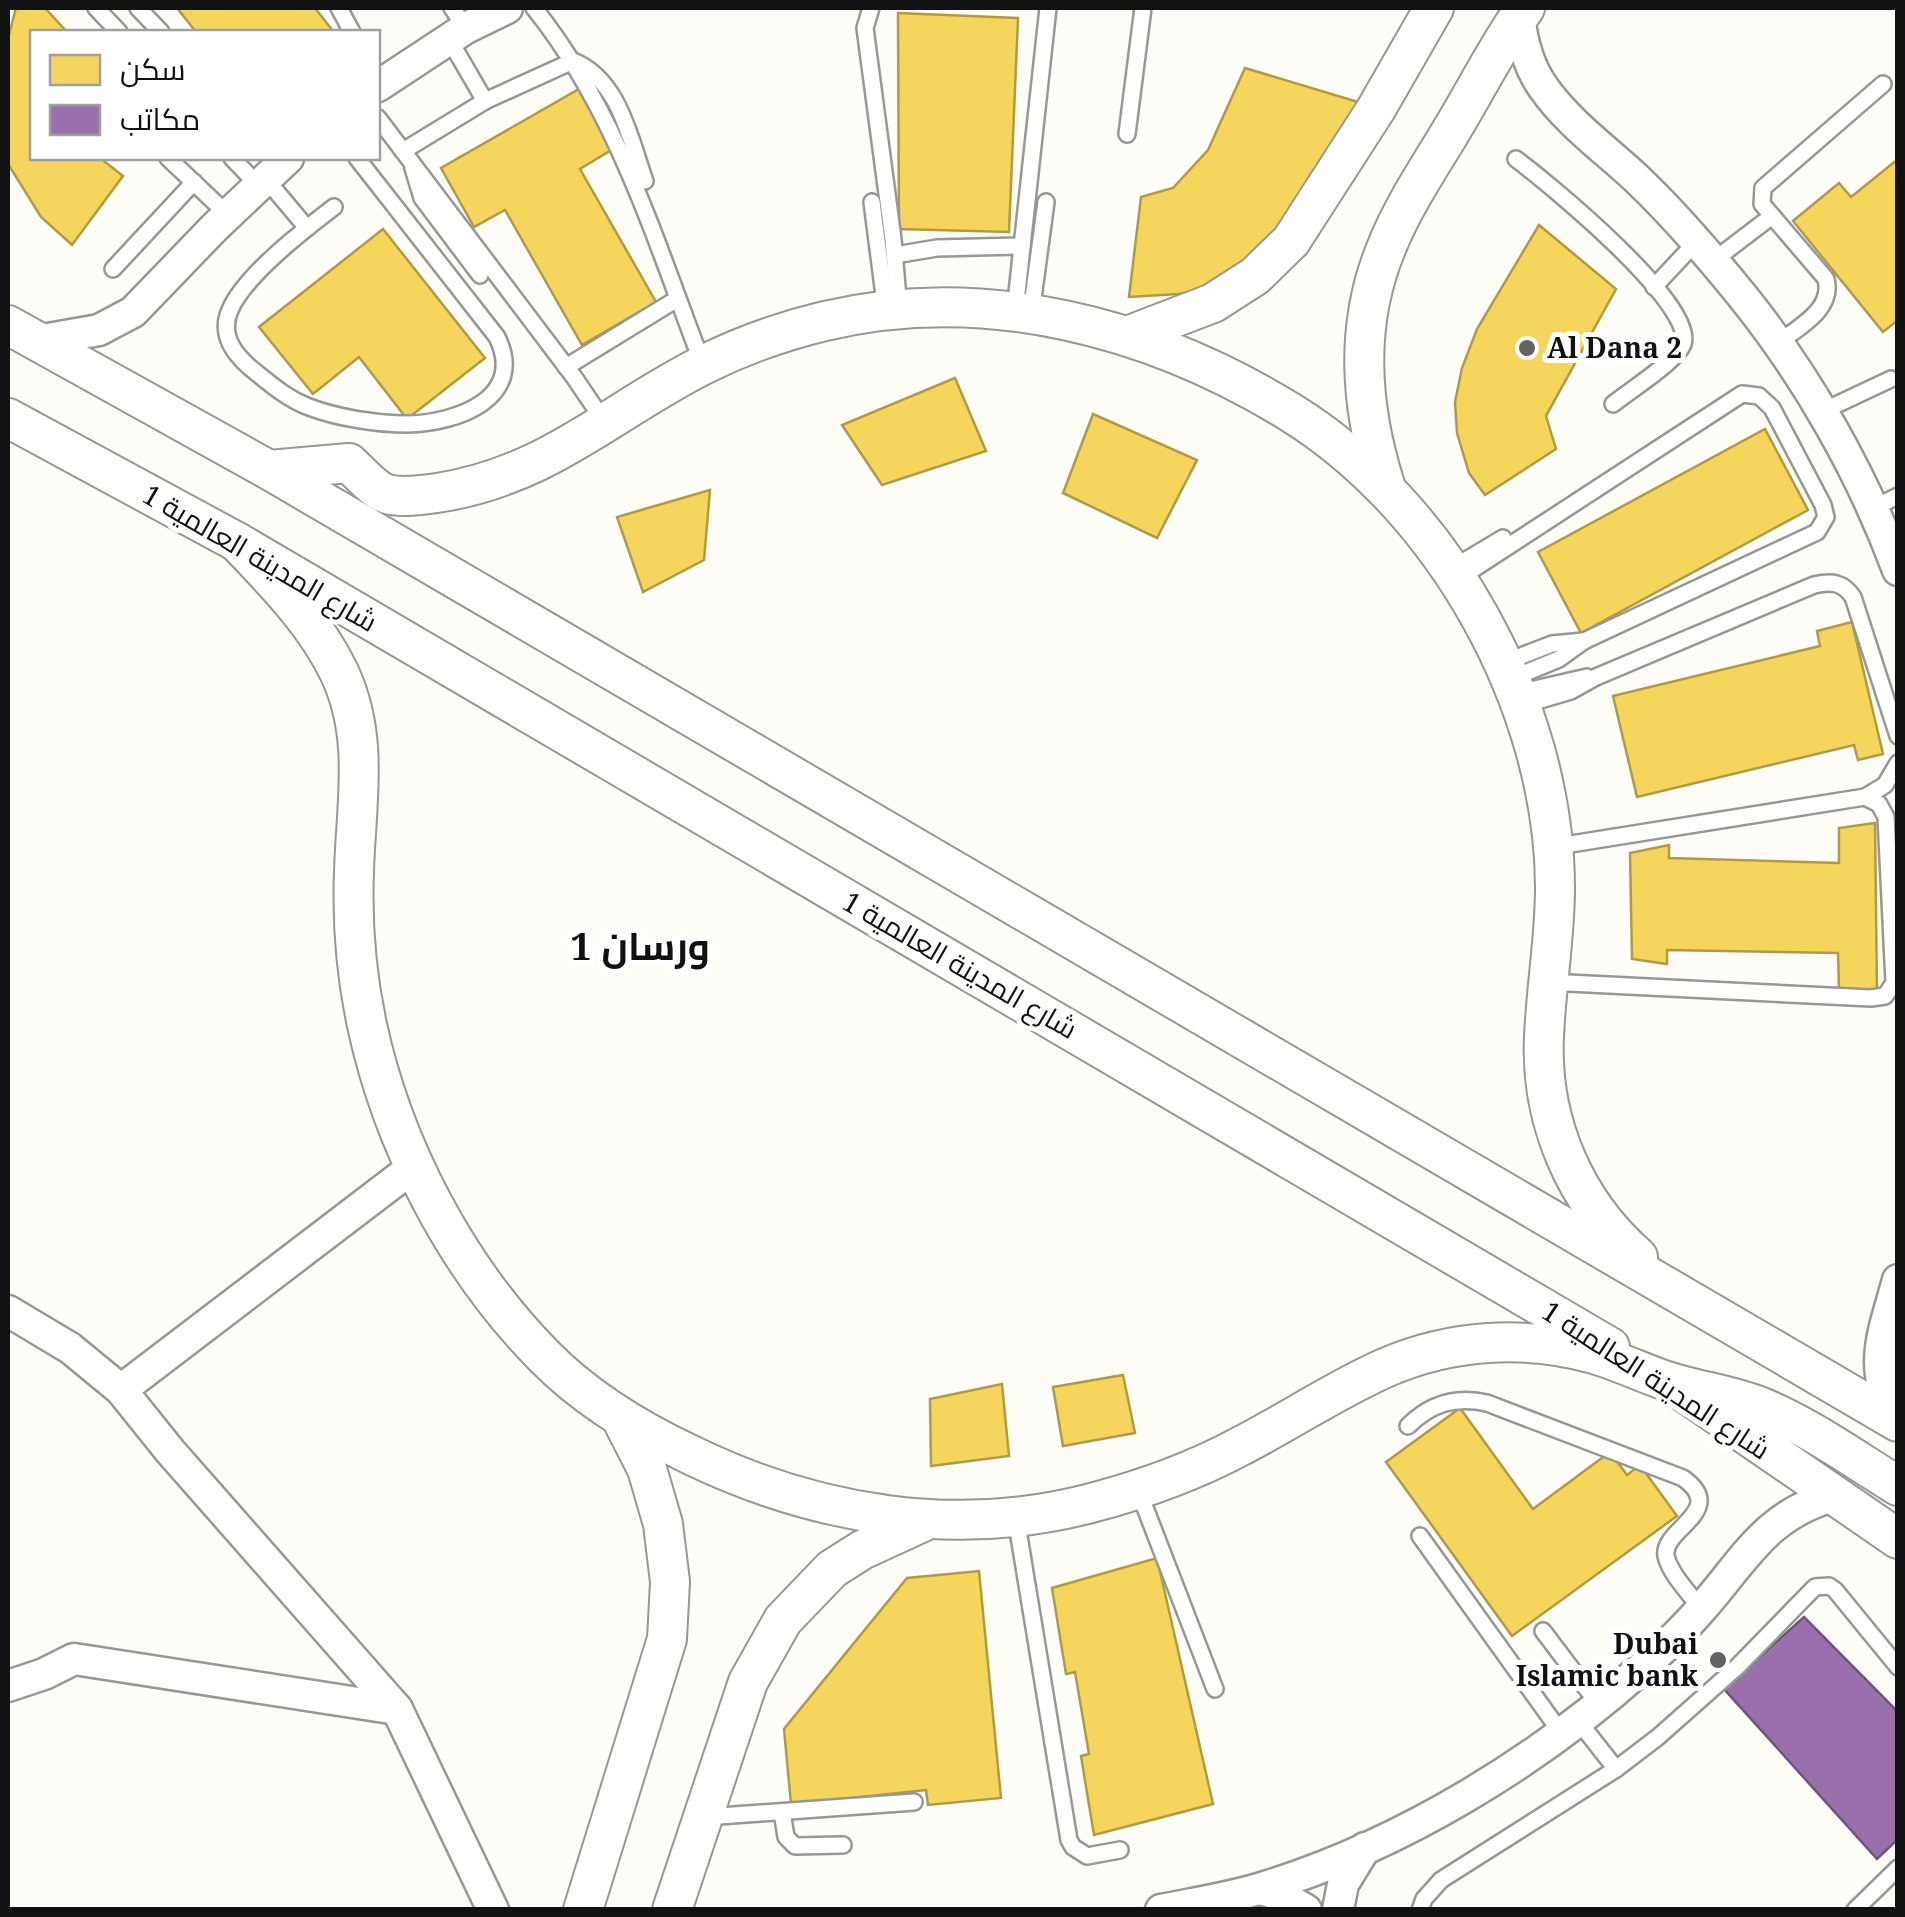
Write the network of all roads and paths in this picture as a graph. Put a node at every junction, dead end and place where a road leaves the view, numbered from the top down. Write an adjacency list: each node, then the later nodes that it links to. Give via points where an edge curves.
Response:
1 (96, 8): 12 (lane)
2 (138, 8): 13 (lane)
3 (339, 8): 14 (lane)
4 (507, 8): 11 (street)
5 (534, 8): 15 (lane)
6 (871, 8): 38 (lane, via 865,28)
7 (1048, 8): 36 (lane)
8 (1142, 8): 20 (lane)
9 (1434, 8): 46 (street, via 1291,241 1255,276 1212,302)
10 (1522, 12): 37 (street, via 1526,53 1542,86); 56 (street, via 1409,202 1372,292 1363,390)
11 (456, 25): 16 (street); 18 (lane)
12 (117, 30)
13 (159, 30)
14 (351, 30)
15 (573, 60): 18 (lane); 27 (lane, via 604,82); 42 (lane, via 610,130)
16 (380, 84)
17 (1884, 84): 34 (lane, via 1766,184 1761,199)
18 (485, 102): 21 (lane)
19 (380, 121): 21 (lane)
20 (1127, 134)
21 (408, 158): 40 (lane, via 422,198); 49 (lane)
22 (1516, 159): 41 (lane, via 1589,218)
23 (170, 160): 28 (lane)
24 (234, 160): 29 (lane)
25 (286, 160): 29 (street)
26 (359, 160): 35 (lane, via 497,337 505,369 488,400 450,418 405,424 313,409 250,368 228,341 230,310)
27 (646, 181)
28 (194, 182): 33 (lane); 39 (lane)
29 (261, 182): 33 (street); 35 (lane)
30 (872, 202): 43 (lane)
31 (1046, 202): 44 (lane)
32 (334, 208): 35 (lane)
33 (228, 214): 45 (street, via 133,312 99,330)
34 (1772, 216): 37 (lane); 47 (lane, via 1828,286 1822,308)
35 (307, 228)
36 (1022, 246): 38 (lane); 44 (lane)
37 (1705, 251): 41 (lane); 47 (street)
38 (894, 254): 43 (lane)
39 (113, 269)
40 (480, 275)
41 (1654, 287): 51 (lane, via 1682,324 1684,341)
42 (677, 299): 48 (lane); 49 (lane)
43 (893, 310): 44 (street); 48 (street, via 826,321)
44 (1023, 312): 46 (street)
45 (15, 329): 55 (street)
46 (1127, 336): 56 (street, via 1248,387)
47 (1778, 344): 52 (street)
48 (704, 365): 54 (street)
49 (566, 368): 54 (lane)
50 (1891, 379): 52 (lane)
51 (1613, 404)
52 (1821, 412): 57 (street)
53 (8, 418): 59 (street, شارع المدينة العالمية 1)
54 (605, 424): 55 (street, via 546,460 458,490 386,494 349,463)
55 (269, 470): 70 (street)
56 (1385, 485): 61 (street)
57 (1884, 502): 60 (street)
58 (1519, 528): 61 (lane)
59 (237, 542): 68 (street, via 308,621 340,674 354,714 360,777 353,918 358,971 380,1076); 72 (street, شارع المدينة العالمية 1)
60 (1897, 566)
61 (1454, 574): 62 (street); 62 (lane, via 1750,394 1766,401 1826,511 1822,528 1584,640)
62 (1512, 685): 63 (lane, via 1571,691 1832,582 1853,597); 66 (street, via 1538,764)
63 (1898, 736)
64 (1898, 764): 65 (lane, via 1885,786)
65 (1865, 797): 66 (lane); 67 (lane, via 1886,817 1894,984 1885,996)
66 (1552, 847): 67 (street)
67 (1548, 982): 70 (street, via 1545,1085 1570,1170 1621,1242)
68 (416, 1164): 73 (street); 74 (street, via 489,1293 548,1361)
69 (1898, 1280): 75 (street, via 1878,1356)
70 (1685, 1298): 75 (street)
71 (8, 1311): 73 (street, via 70,1348)
72 (1668, 1381): 77 (street, via 1768,1410); 78 (street, via 1589,1352 1462,1344 1382,1369 1231,1452); 79 (street, شارع المدينة العالمية 1)
73 (121, 1390): 89 (street)
74 (621, 1418): 81 (street, via 768,1488 856,1511); 101 (street, via 663,1524 667,1639)
75 (1897, 1422)
76 (1408, 1426): 84 (lane, via 1442,1403 1487,1403 1683,1478 1694,1489 1697,1509 1666,1552)
77 (1898, 1486)
78 (1138, 1488): 80 (street); 88 (lane)
79 (1833, 1496): 83 (street, شارع المدينة العالمية 1); 84 (street, via 1774,1523)
80 (1016, 1518): 81 (street); 97 (lane, via 1069,1840 1088,1856)
81 (927, 1520): 94 (street, via 832,1569 783,1620 748,1682)
82 (1420, 1536): 90 (lane)
83 (1898, 1538)
84 (1701, 1610): 90 (street)
85 (1543, 1631): 90 (lane)
86 (1898, 1668): 91 (lane, via 1835,1590 1815,1586 1737,1668)
87 (8, 1686): 89 (street, via 74,1659)
88 (1215, 1688)
89 (397, 1709): 100 (street)
90 (1580, 1720): 91 (lane); 96 (street, via 1484,1785)
91 (1616, 1769): 106 (lane, via 1441,1880)
92 (914, 1802): 93 (lane)
93 (782, 1812): 94 (lane); 95 (lane, via 786,1837 795,1846)
94 (702, 1818): 102 (street)
95 (843, 1845)
96 (1364, 1848): 99 (street); 105 (street, via 1343,1884)
97 (1120, 1850)
98 (1898, 1868): 107 (lane)
99 (1260, 1889): 103 (street); 104 (street)
100 (493, 1910)
101 (583, 1910)
102 (672, 1910)
103 (1161, 1910)
104 (1306, 1910)
105 (1338, 1910)
106 (1420, 1910)
107 (1854, 1910)

